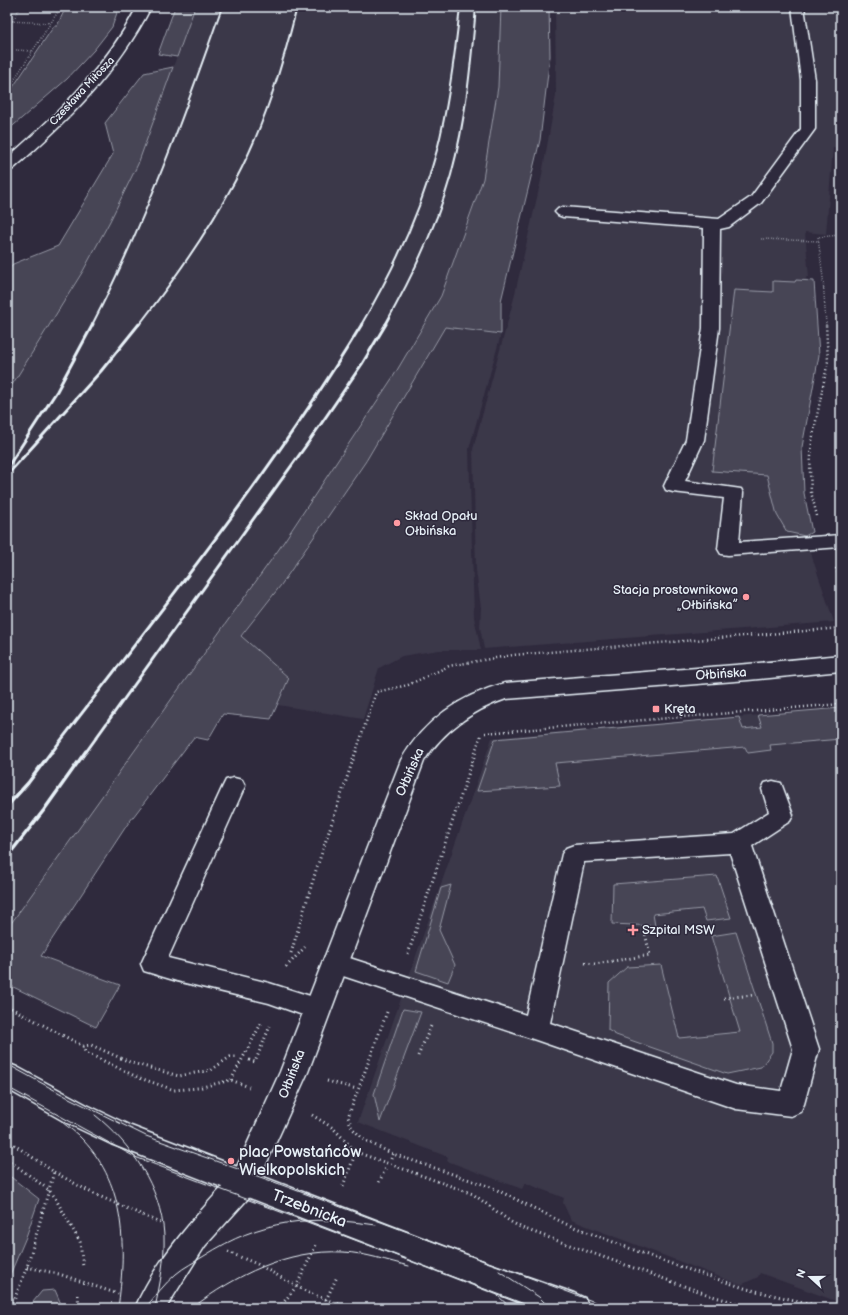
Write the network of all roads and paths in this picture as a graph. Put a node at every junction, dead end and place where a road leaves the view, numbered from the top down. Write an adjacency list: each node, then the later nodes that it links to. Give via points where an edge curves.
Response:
1 (20, 7): 6 (path)
2 (62, 7): 7 (path)
3 (144, 7): 13 (street, Czesława Miłosza, via 124,43 84,92)
4 (798, 7): 15 (lane, via 808,80 808,129 756,200 723,224)
5 (7, 21): 6 (path)
6 (12, 21): 7 (path)
7 (52, 23): 9 (path)
8 (16, 50): 9 (path)
9 (33, 51): 11 (path)
10 (7, 80): 11 (path)
11 (14, 80): 12 (path)
12 (7, 91)
13 (7, 166)
14 (563, 212): 15 (lane)
15 (712, 224): 19 (lane, via 711,328 695,440 673,486 734,493 728,549)
16 (841, 235): 18 (path, via 818,237)
17 (761, 239): 18 (path)
18 (818, 241): 19 (path, via 828,361 812,441 811,492)
19 (833, 541): 20 (path)
20 (841, 581)
21 (841, 628): 29 (path, via 513,655 449,666 408,685 376,692)
22 (841, 663): 31 (street, Ołbińska, via 505,691 490,695 460,711 428,737 413,760)
23 (841, 704): 33 (path, via 481,734)
24 (234, 786): 35 (lane, via 154,964)
25 (773, 789): 26 (lane, via 782,815)
26 (739, 843): 30 (lane, via 574,854); 37 (lane, via 806,1049 790,1104 736,1097)
27 (645, 933): 30 (path, via 650,956 595,964)
28 (306, 946): 32 (path)
29 (291, 952)
30 (550, 961): 37 (lane)
31 (334, 963): 33 (lane); 35 (street, Ołbińska)
32 (283, 970)
33 (398, 984): 37 (lane); 46 (path)
34 (7, 1006): 38 (path)
35 (317, 1008): 57 (street, Ołbińska, via 282,1100)
36 (265, 1017): 43 (path)
37 (536, 1029)
38 (83, 1046): 39 (path, via 91,1045 132,1063 179,1076 211,1070 230,1057); 43 (path, via 85,1052 137,1077 174,1090 198,1088)
39 (237, 1056)
40 (255, 1062): 41 (path)
41 (262, 1064)
42 (7, 1076): 57 (street, Trzebnicka, via 121,1135)
43 (231, 1080): 45 (path)
44 (324, 1080): 46 (path)
45 (251, 1088)
46 (357, 1089): 50 (path, via 348,1117 352,1128 364,1140)
47 (313, 1115): 49 (path, via 333,1128)
48 (8, 1147): 55 (path, via 13,1144)
49 (356, 1152): 54 (path); 76 (path, via 472,1194 522,1228 712,1296)
50 (393, 1154): 52 (path); 77 (path, via 491,1187 566,1224 663,1261 747,1289)
51 (7, 1159): 58 (path)
52 (391, 1159)
53 (386, 1168): 56 (path)
54 (350, 1171)
55 (54, 1172): 58 (path); 59 (path, via 92,1193)
56 (379, 1182)
57 (243, 1184): 71 (lane, via 195,1238); 75 (street, Trzebnicka)
58 (49, 1190): 62 (path); 63 (path, via 80,1242)
59 (155, 1220)
60 (257, 1264): 65 (path)
61 (308, 1264): 65 (path)
62 (27, 1267): 66 (path, via 60,1274); 69 (path)
63 (83, 1267)
64 (337, 1277): 68 (path)
65 (296, 1286): 68 (path); 72 (path)
66 (107, 1290)
67 (78, 1295): 70 (path)
68 (327, 1300): 73 (path); 74 (path)
69 (11, 1308)
70 (79, 1308)
71 (150, 1308)
72 (279, 1308)
73 (322, 1308)
74 (349, 1308)
75 (574, 1308)
76 (754, 1308)
77 (828, 1308)

